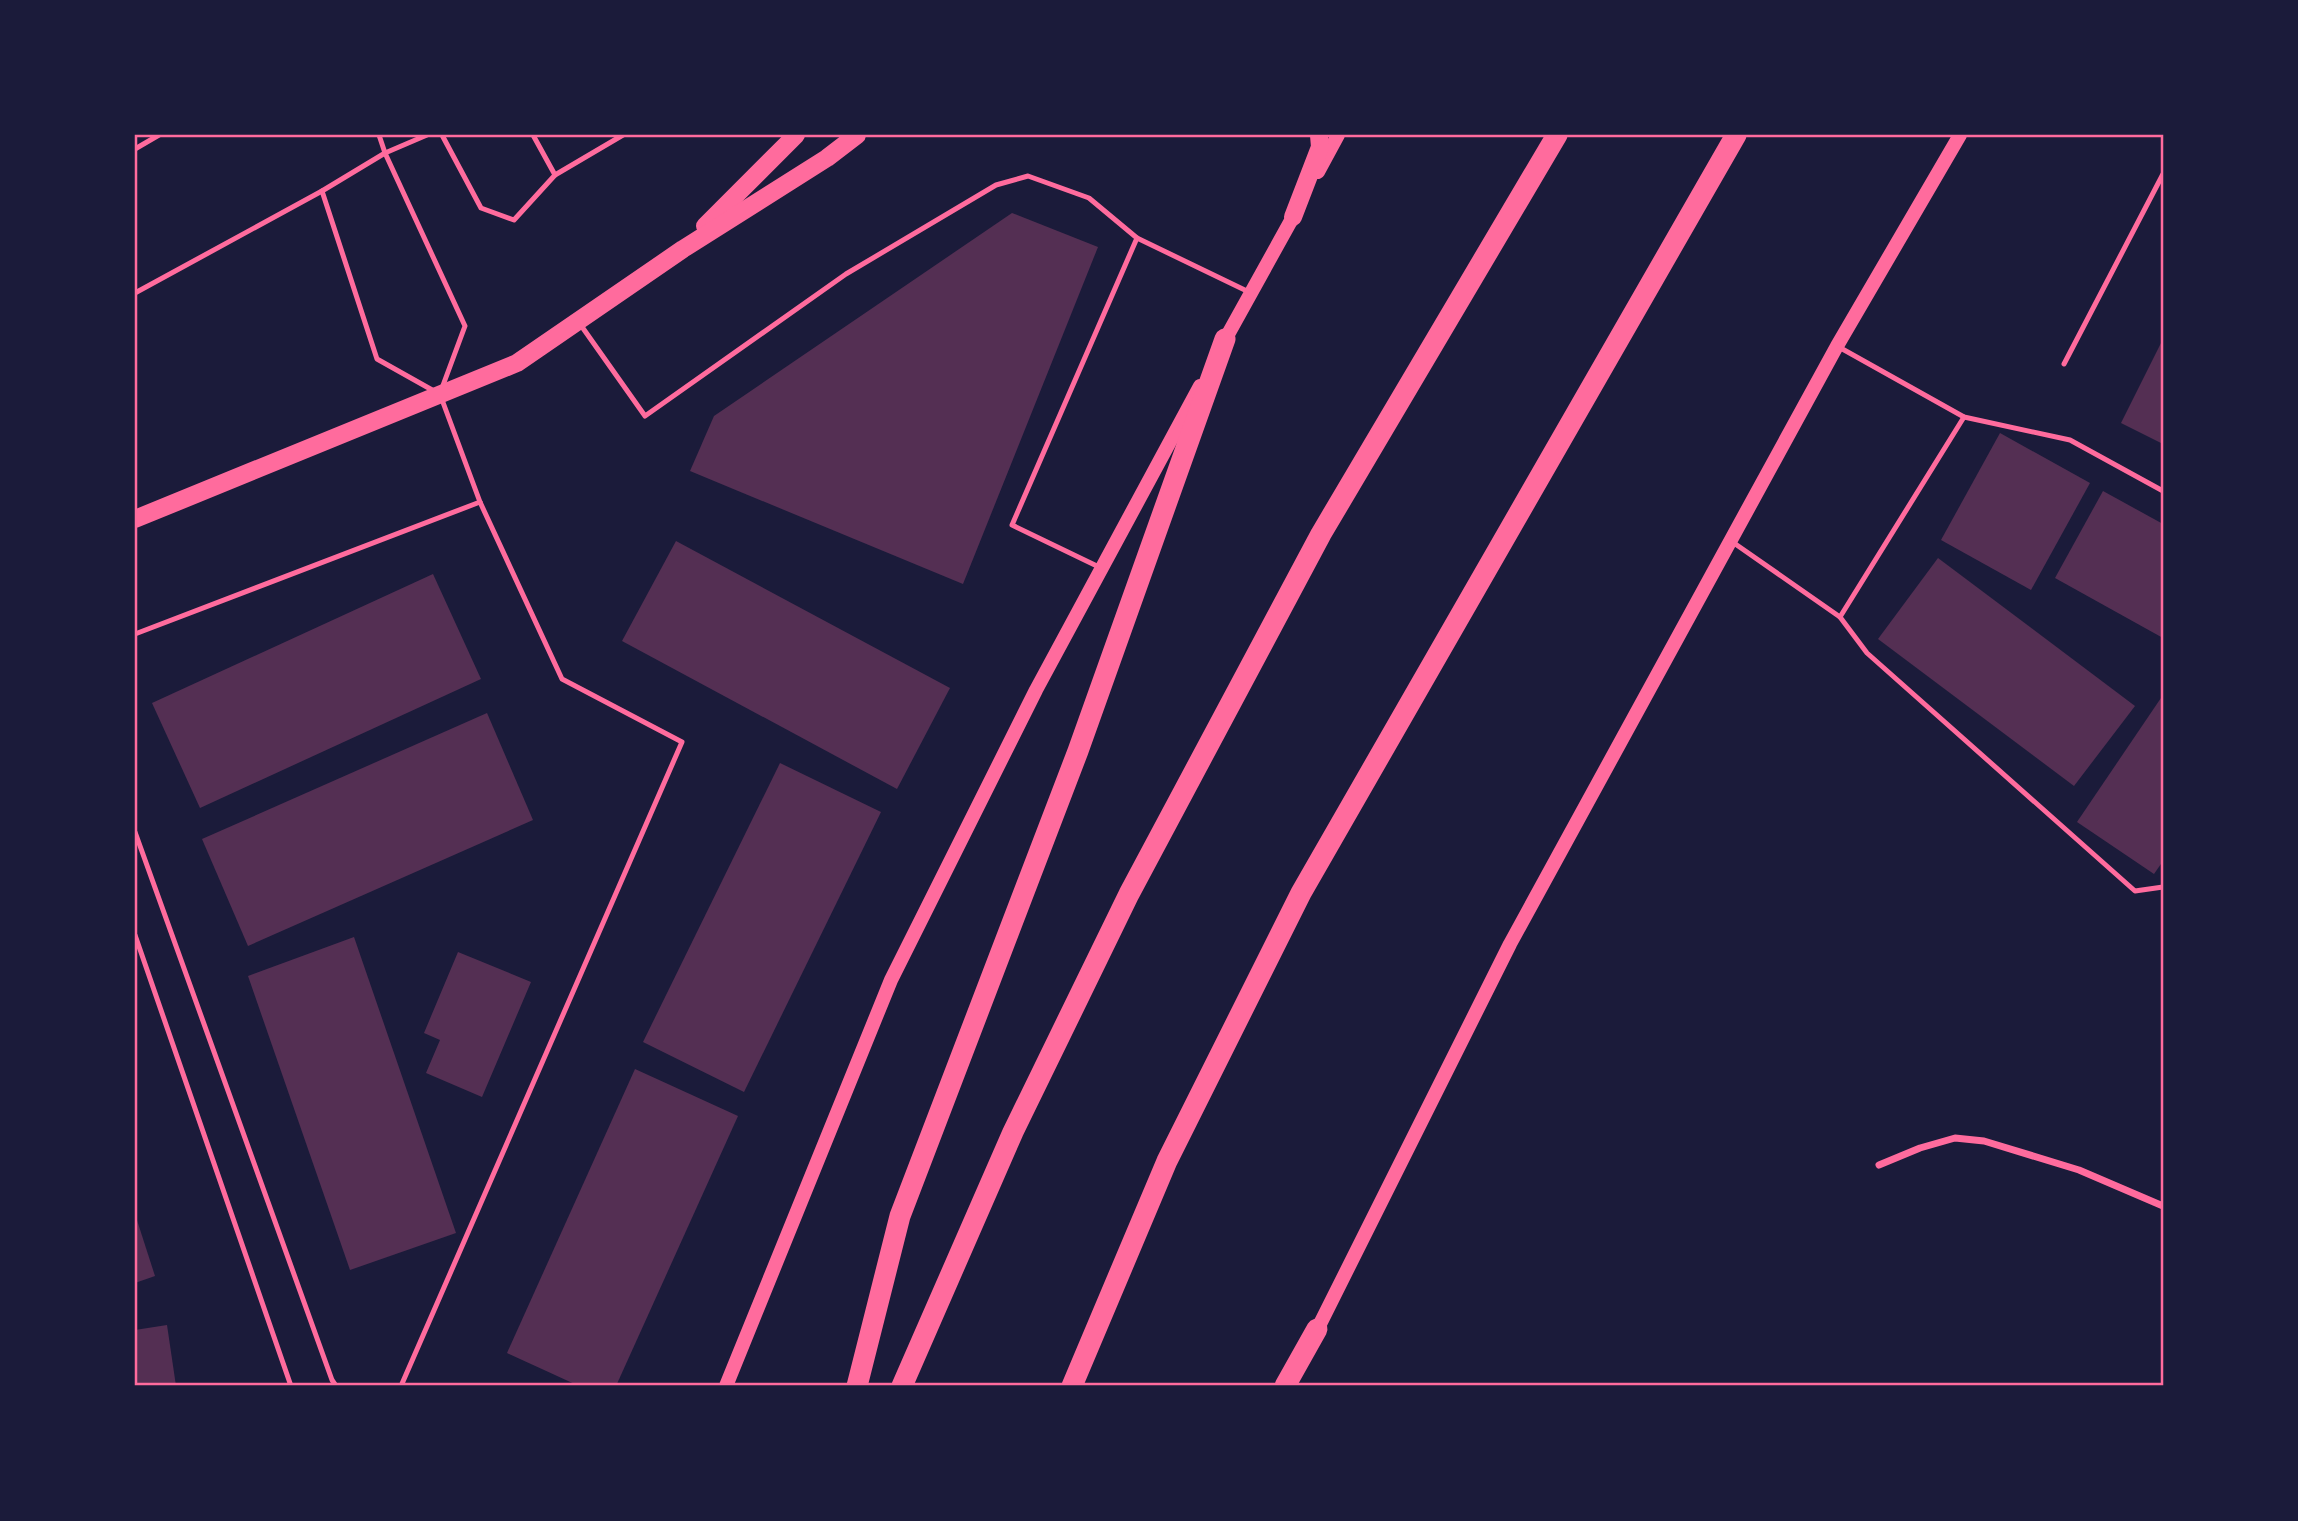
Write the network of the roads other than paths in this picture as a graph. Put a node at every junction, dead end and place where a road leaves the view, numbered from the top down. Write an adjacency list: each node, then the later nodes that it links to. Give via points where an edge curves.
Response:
1 (159, 135): 14 (lane)
2 (379, 135): 15 (lane)
3 (427, 135): 15 (lane)
4 (442, 135): 17 (lane, via 481,208 514,220)
5 (533, 135): 17 (lane)
6 (623, 135): 17 (lane)
7 (796, 135): 21 (main road)
8 (858, 135): 21 (main road)
9 (1319, 135): 19 (main road, via 1320,147)
10 (1338, 135): 19 (main road)
11 (1557, 135): 48 (highway, via 1321,534 1135,882 1013,1132)
12 (1736, 135): 49 (highway, via 1301,893 1167,1161)
13 (1960, 135): 26 (main road)
14 (135, 149)
15 (385, 153): 18 (lane); 28 (lane, via 465,326)
16 (2163, 174): 27 (lane)
17 (555, 175)
18 (322, 191): 23 (lane); 28 (lane, via 377,359)
19 (1293, 217): 22 (main road)
20 (1137, 237): 22 (lane); 24 (lane, via 1089,198 1028,176 996,185 846,274 645,416); 34 (lane, via 1012,525)
21 (683, 249): 24 (main road)
22 (1251, 292): 25 (main road)
23 (135, 293)
24 (578, 321): 28 (main road, via 517,363)
25 (1225, 339): 34 (main road); 47 (highway, via 1078,751 901,1216)
26 (1837, 346): 29 (lane); 33 (main road)
27 (2064, 364)
28 (440, 394): 31 (lane); 32 (main road)
29 (1964, 417): 30 (lane, via 2070,440); 35 (lane)
30 (2163, 491)
31 (480, 502): 36 (lane); 45 (lane, via 562,679 682,742)
32 (135, 519)
33 (1730, 541): 35 (lane); 42 (main road, via 1510,944)
34 (1102, 568): 46 (main road, via 891,980)
35 (1840, 617): 38 (lane, via 1867,653 2135,891)
36 (135, 634)
37 (135, 832): 44 (lane)
38 (2163, 887)
39 (135, 935): 43 (lane)
40 (1879, 1166): 41 (street, via 1955,1138 1984,1141 2078,1170)
41 (2163, 1206)
42 (1317, 1329): 50 (highway); 51 (main road)
43 (291, 1386)
44 (336, 1386)
45 (401, 1386)
46 (726, 1386)
47 (858, 1386)
48 (902, 1386)
49 (1072, 1386)
50 (1285, 1386)
51 (1293, 1386)

